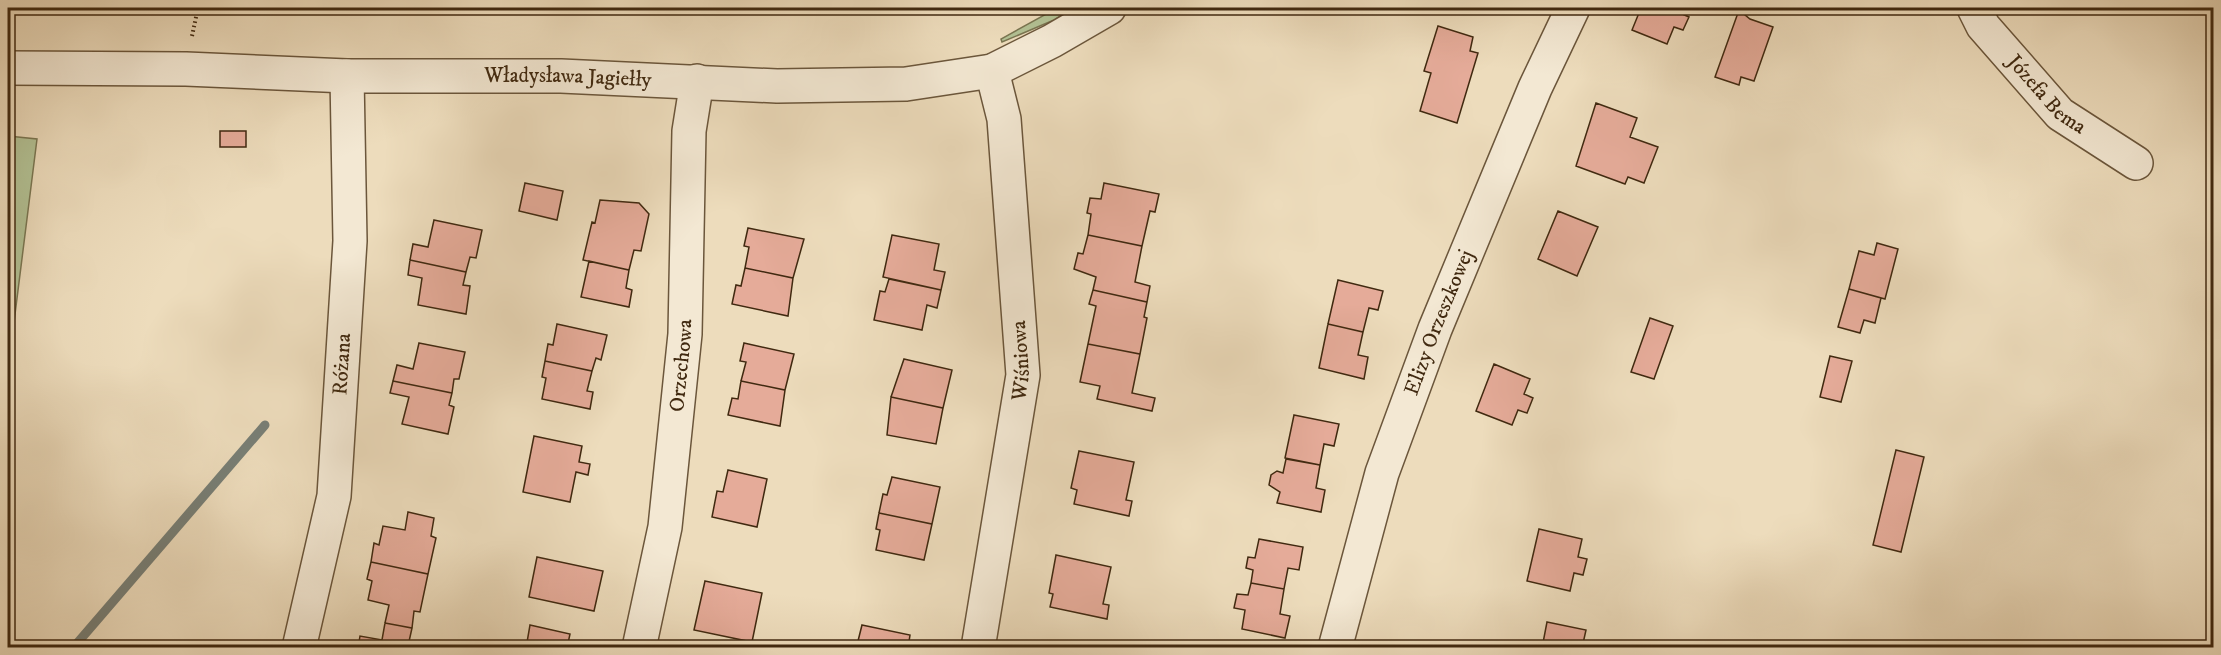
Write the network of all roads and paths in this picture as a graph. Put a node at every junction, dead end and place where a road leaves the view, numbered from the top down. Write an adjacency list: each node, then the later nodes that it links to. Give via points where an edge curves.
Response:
1 (1109, 8): 5 (street, Władysława Jagiełły)
2 (1573, 8): 12 (street, Elizy Orzeszkowej, via 1535,88 1435,329 1382,473)
3 (1974, 8): 8 (street, Józefa Bema, via 1983,26 2060,114)
4 (8, 68): 6 (street, Władysława Jagiełły, via 186,69)
5 (992, 71): 7 (street, Władysława Jagiełły, via 906,84 777,86); 11 (street, Wiśniowa, via 1004,119 1023,375)
6 (347, 76): 7 (street, Władysława Jagiełły, via 561,76); 9 (street, Różana, via 350,241 334,496)
7 (697, 81): 10 (street, Orzechowa, via 689,131 683,357 665,527)
8 (2136, 163)
9 (299, 648)
10 (639, 648)
11 (978, 648)
12 (1335, 648)

